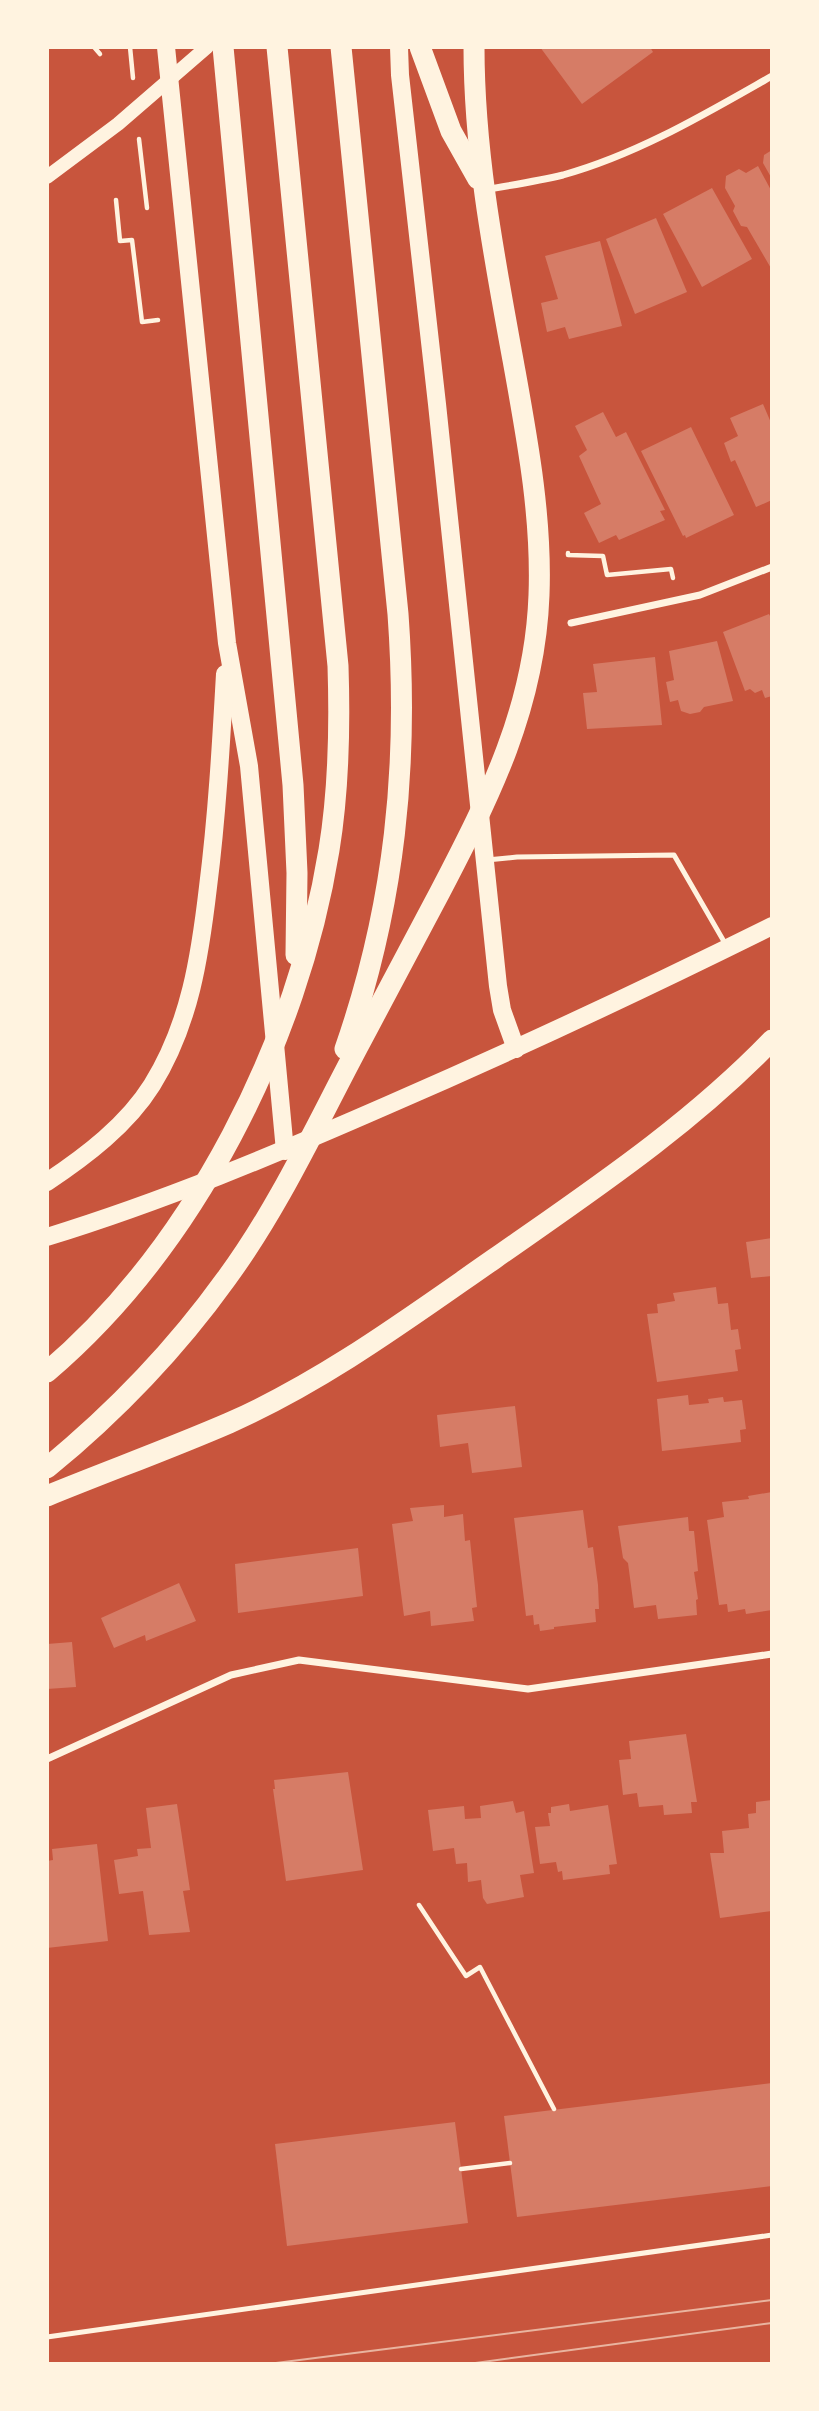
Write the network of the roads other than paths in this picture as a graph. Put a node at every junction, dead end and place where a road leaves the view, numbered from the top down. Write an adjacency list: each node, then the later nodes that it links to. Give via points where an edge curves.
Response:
1 (166, 47): 14 (main road)
2 (207, 47): 10 (main road, via 118,124)
3 (223, 47): 18 (highway, via 293,785 298,912)
4 (277, 47): 18 (highway, via 339,699 329,850)
5 (341, 47): 21 (highway, via 398,614 403,724 389,879 354,1021)
6 (399, 47): 15 (main road)
7 (419, 47): 11 (highway, via 451,131)
8 (474, 47): 11 (highway)
9 (772, 76): 11 (street, via 676,130 597,164)
10 (47, 177)
11 (484, 190): 21 (highway, via 534,483 539,596 532,658 513,736 486,803)
12 (772, 567): 13 (street, via 700,595)
13 (571, 623)
14 (227, 643): 22 (main road, via 248,766); 23 (main road, via 212,851 195,976 185,1015 151,1087 127,1117)
15 (485, 860): 17 (lane, via 674,855); 20 (main road, via 498,986)
16 (772, 926): 17 (main road)
17 (728, 948): 20 (main road)
18 (292, 995): 25 (highway, via 252,1096 166,1240 122,1296)
19 (772, 1040): 27 (highway, via 641,1156 342,1362 230,1423)
20 (516, 1049): 22 (main road)
21 (324, 1111): 26 (highway, via 244,1253 203,1310 127,1397)
22 (285, 1151): 24 (main road, via 122,1214)
23 (47, 1182)
24 (47, 1237)
25 (47, 1372)
26 (47, 1468)
27 (47, 1496)
28 (772, 1654): 29 (street, via 528,1689 299,1660 231,1675)
29 (47, 1759)
30 (772, 2235): 31 (lane)
31 (47, 2337)

